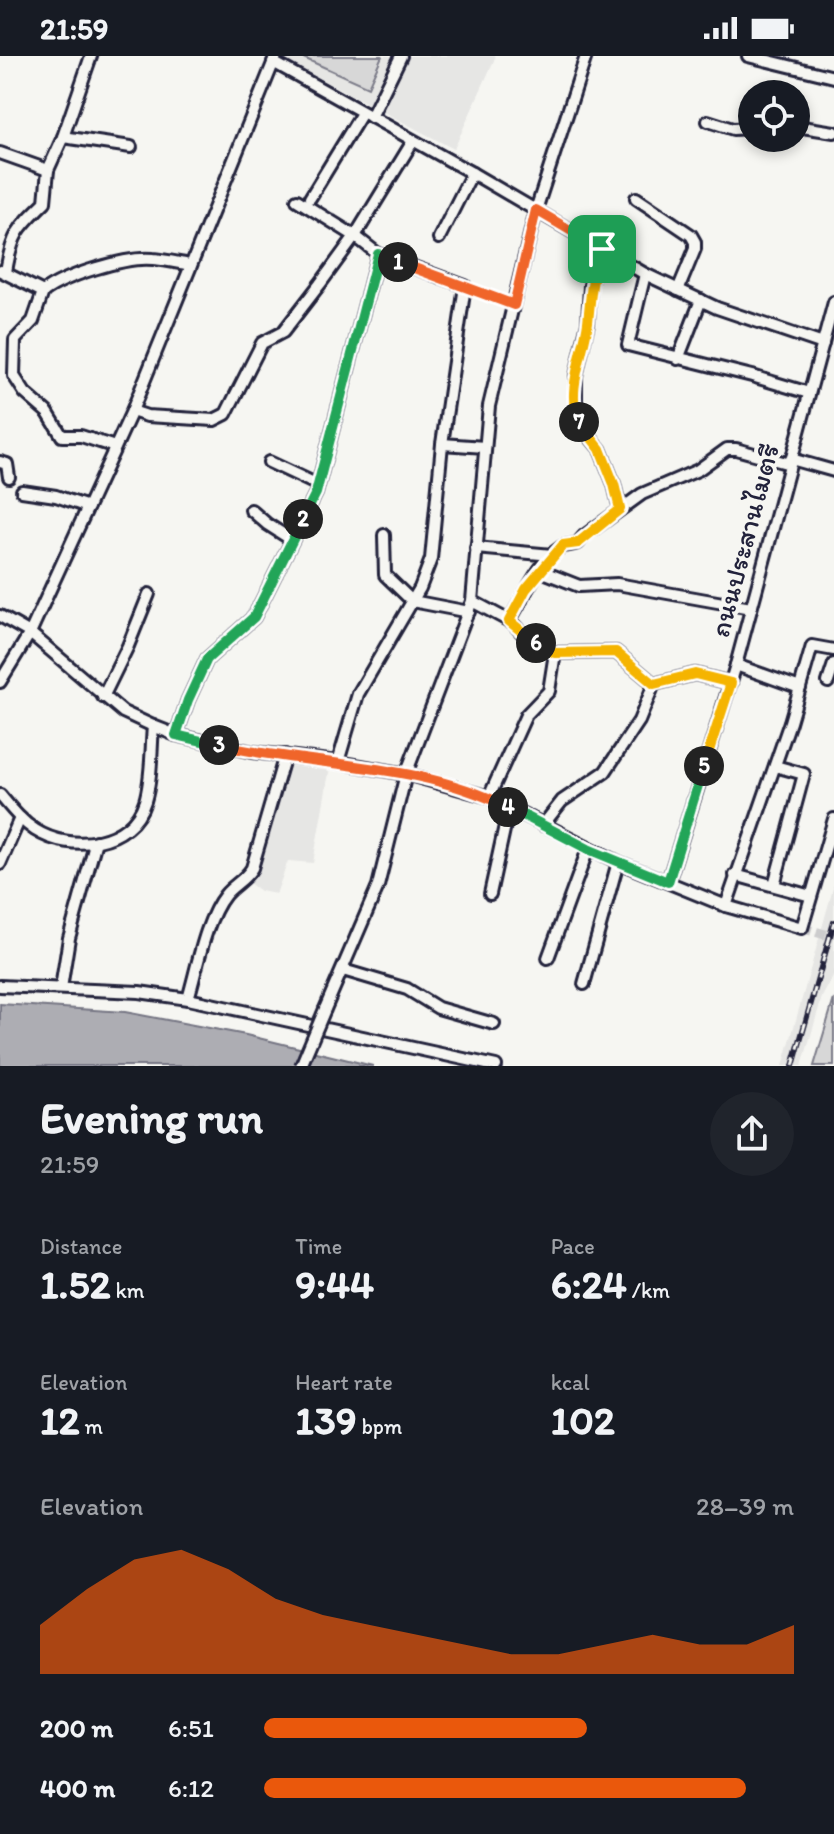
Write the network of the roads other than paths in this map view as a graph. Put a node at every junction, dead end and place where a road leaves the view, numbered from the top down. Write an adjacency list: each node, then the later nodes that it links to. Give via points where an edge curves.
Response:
1 (91, 56): 12 (street)
2 (401, 56): 7 (street)
3 (586, 56): 21 (street)
4 (748, 56): 6 (street)
5 (275, 59): 7 (street); 26 (street)
6 (834, 77)
7 (366, 115): 13 (street); 18 (street)
8 (708, 121): 10 (street)
9 (810, 128): 11 (street)
10 (738, 129)
11 (834, 132)
12 (63, 137): 14 (street); 16 (street)
13 (413, 141): 17 (street); 22 (street)
14 (131, 147)
15 (0, 153): 16 (street)
16 (48, 170): 27 (street, via 45,202 11,239)
17 (472, 173): 21 (street); 23 (street)
18 (310, 198)
19 (636, 198): 29 (street, via 695,242)
20 (297, 200): 22 (street)
21 (536, 210): 24 (street); 39 (street, via 489,406)
22 (355, 236): 25 (street); 36 (street, via 283,332 262,343 226,414 214,420)
23 (439, 238)
24 (602, 249): 28 (street); 48 (street, via 590,285 576,376 576,415 600,449)
25 (378, 254): 37 (street, via 465,286); 45 (street)
26 (191, 265): 30 (street, via 150,258 123,262); 36 (street)
27 (3, 271): 30 (street)
28 (645, 274): 29 (street); 34 (street, via 628,345)
29 (678, 290): 31 (street)
30 (43, 292): 38 (street, via 33,321 15,340 14,376 62,436)
31 (701, 300): 33 (street); 34 (street)
32 (834, 302): 33 (street, ถนนประสานไมตรี)
33 (823, 344): 35 (street, ถนนประสานไมตรี)
34 (678, 359): 35 (street)
35 (809, 393): 42 (street, ถนนประสานไมตรี)
36 (132, 411): 38 (street)
37 (442, 444): 39 (street); 56 (street, via 431,559)
38 (115, 447): 47 (street)
39 (485, 447): 52 (street)
40 (0, 462): 44 (street, via 7,464)
41 (269, 462): 45 (street)
42 (791, 462): 43 (street); 48 (street, via 727,449 698,470); 58 (street, ถนนประสานไมตรี)
43 (834, 471)
44 (9, 477)
45 (318, 485): 51 (street)
46 (22, 491): 47 (street)
47 (88, 507): 61 (street)
48 (620, 509): 53 (street, via 578,543 563,545)
49 (251, 510): 51 (street)
50 (384, 535): 56 (street, via 385,575)
51 (292, 540): 73 (street, via 254,617 207,659)
52 (476, 548): 53 (street); 57 (street)
53 (552, 555): 54 (street)
54 (541, 571): 58 (street, via 579,586 617,584); 60 (street)
55 (149, 594): 71 (street)
56 (412, 601): 57 (street); 75 (street, via 358,694)
57 (470, 607): 60 (street); 77 (street)
58 (751, 608): 65 (street, ถนนประสานไมตรี)
59 (0, 616): 61 (street)
60 (509, 621): 63 (street)
61 (30, 633): 66 (street); 71 (street)
62 (834, 650): 70 (street, via 812,646)
63 (555, 653): 69 (street, via 616,652); 79 (street, via 549,691 526,715)
64 (834, 664): 67 (street)
65 (736, 665): 68 (street, ถนนประสานไมตรี); 70 (street)
66 (0, 682)
67 (828, 682)
68 (731, 683): 69 (street, via 695,674); 89 (street, ถนนประสานไมตรี)
69 (654, 684): 83 (street, via 639,721 605,772 562,801)
70 (800, 688): 76 (street)
71 (103, 697): 72 (street)
72 (153, 726): 73 (street); 84 (street, via 145,801 134,822)
73 (176, 735): 74 (street)
74 (285, 755): 75 (street); 99 (street, via 252,868 217,908)
75 (338, 762): 77 (street)
76 (775, 766): 88 (street); 90 (street, via 801,772 804,779)
77 (406, 774): 79 (street); 95 (street, via 378,886)
78 (0, 795): 81 (street)
79 (489, 797): 80 (street)
80 (509, 807): 83 (street); 91 (street)
81 (20, 818): 84 (street, via 59,842); 87 (street)
82 (834, 819): 92 (street)
83 (543, 825): 85 (street)
84 (96, 841): 98 (street)
85 (588, 849): 86 (street); 94 (street)
86 (618, 862): 89 (street); 96 (street)
87 (0, 864)
88 (735, 875): 90 (street); 93 (street)
89 (668, 882): 93 (street)
90 (774, 885): 92 (street)
91 (490, 894)
92 (811, 896): 93 (street, via 802,928)
93 (726, 906)
94 (548, 958)
95 (343, 970): 100 (street); 101 (street, bridge)
96 (584, 984)
97 (0, 986): 98 (street)
98 (61, 988): 99 (street)
99 (188, 999): 102 (street)
100 (494, 1024)
101 (301, 1066)
102 (496, 1066)

